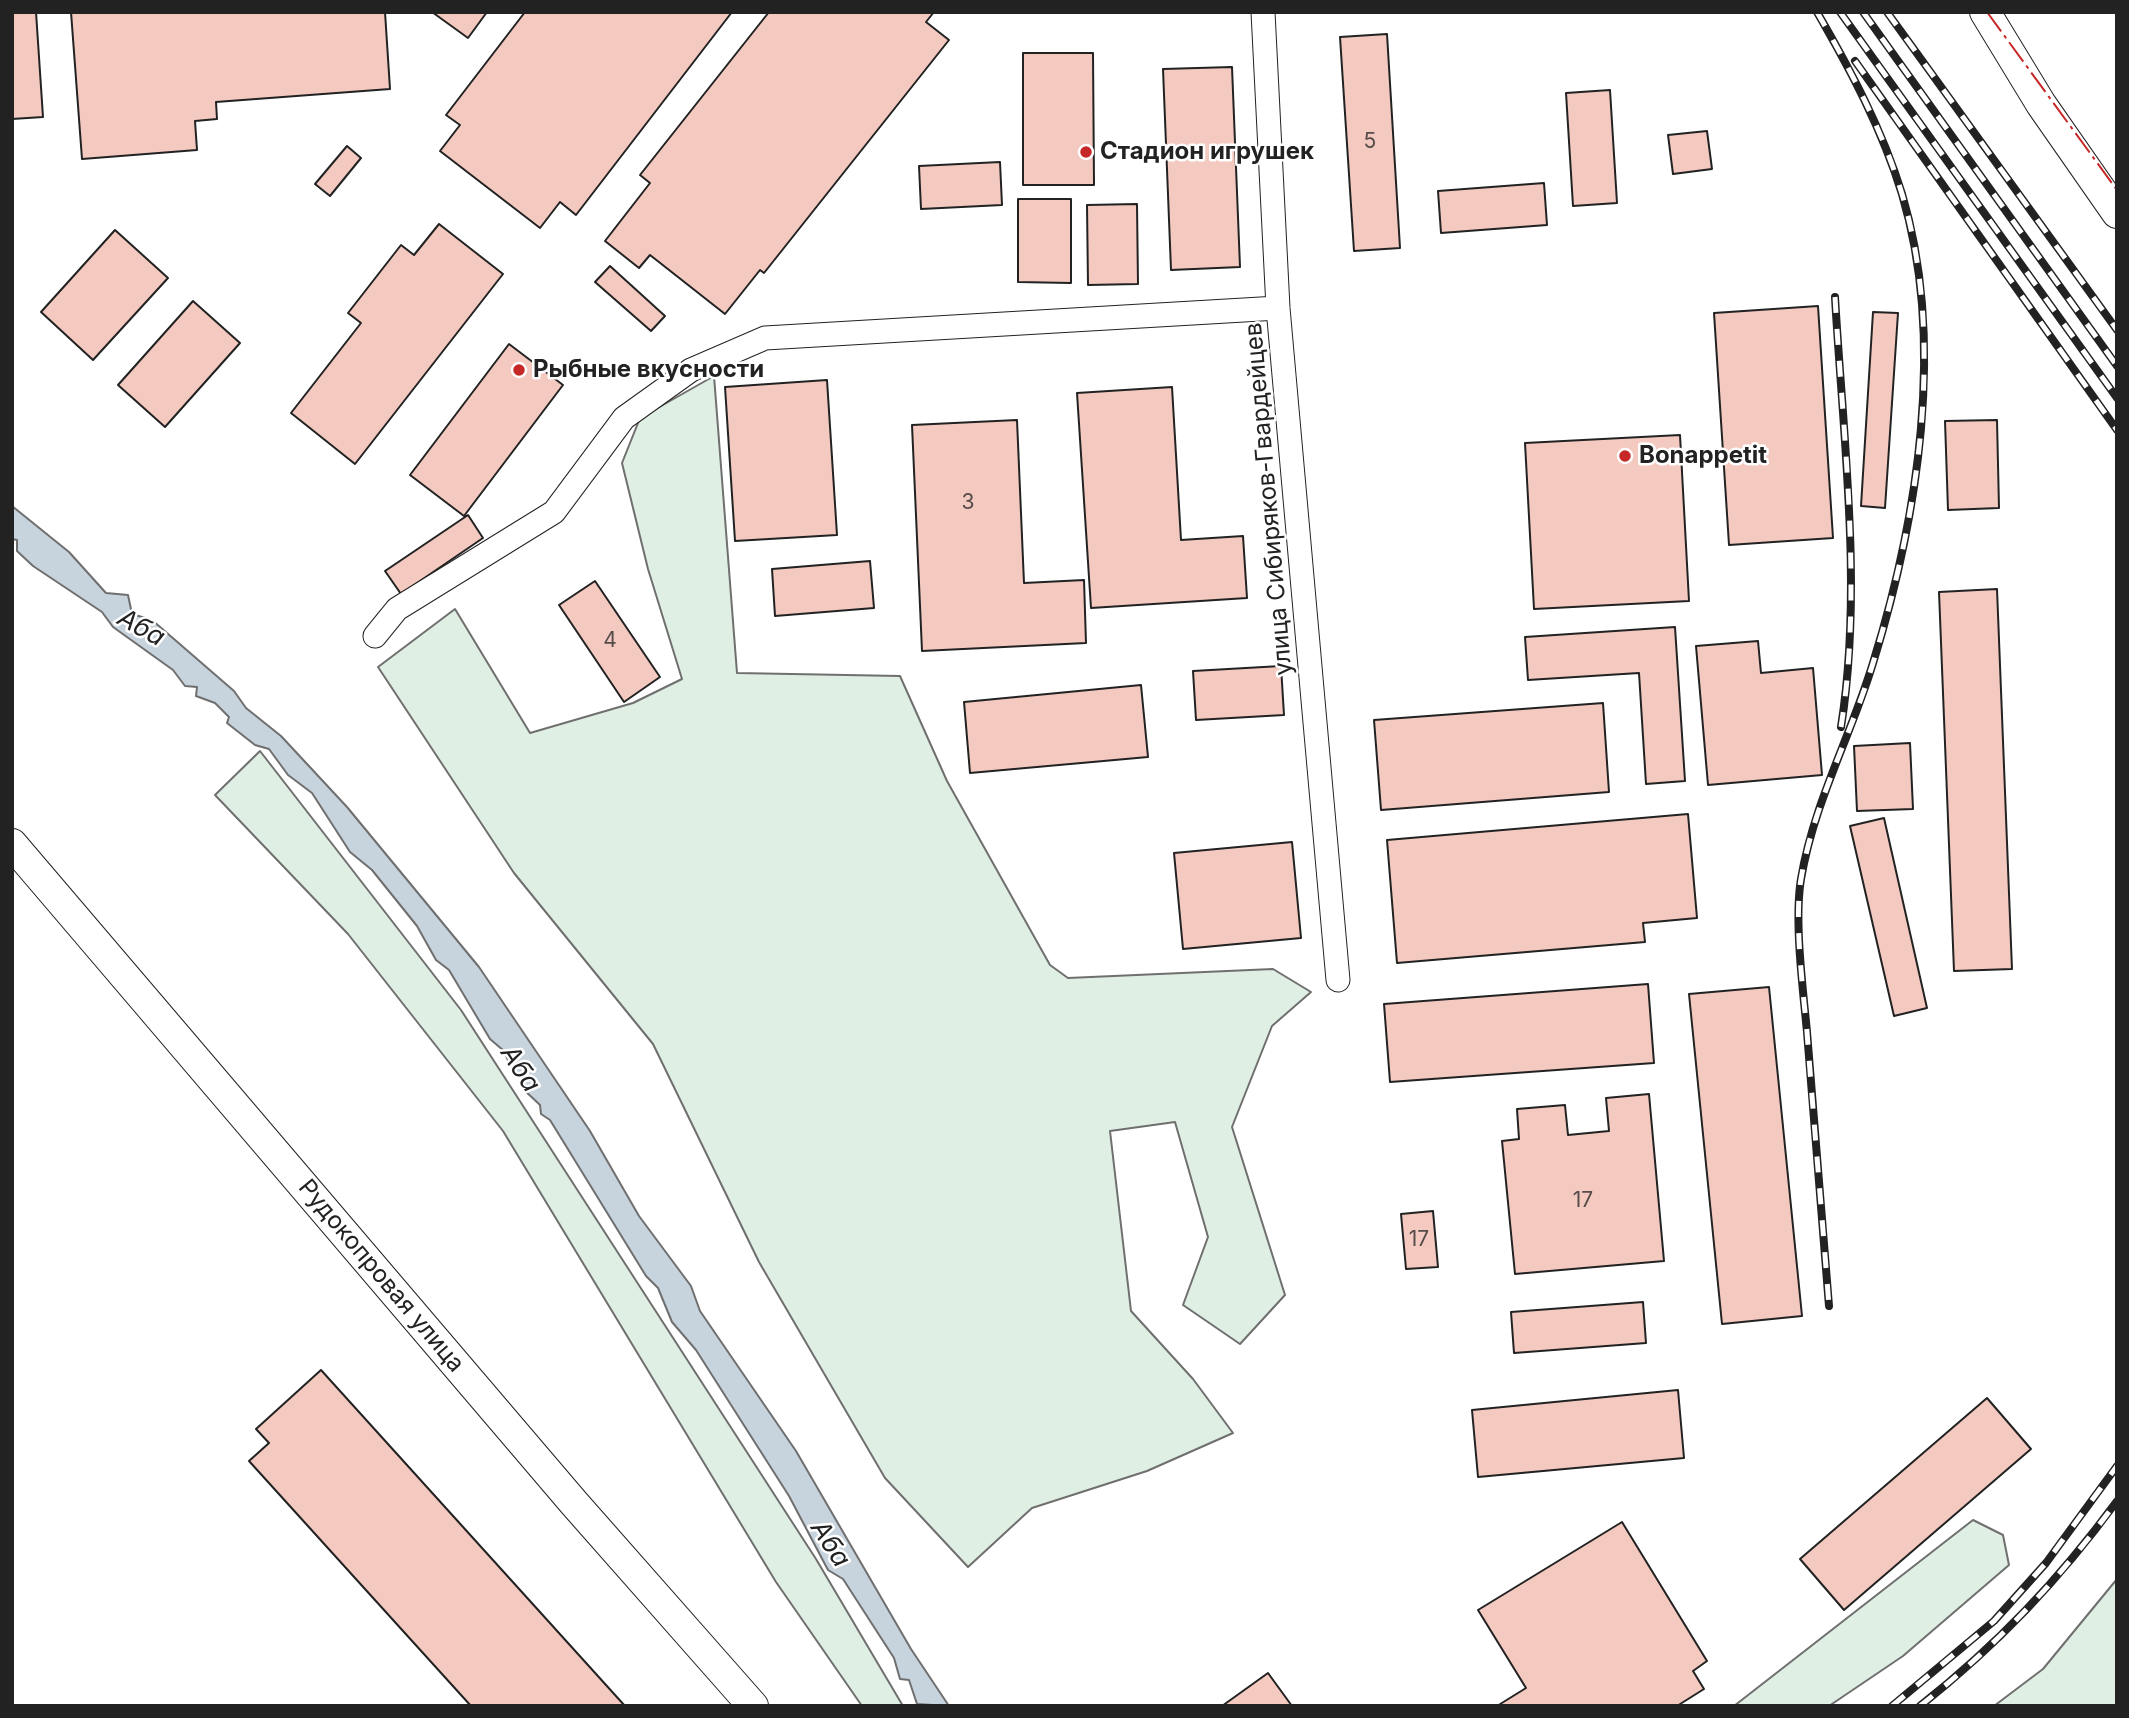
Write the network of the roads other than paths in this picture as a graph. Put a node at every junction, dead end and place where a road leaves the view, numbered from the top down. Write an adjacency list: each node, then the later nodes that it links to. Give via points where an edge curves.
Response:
1 (1263, 12): 4 (street, улица Сибиряков-Гвардейцев)
2 (1985, 12): 3 (main road)
3 (2117, 214)
4 (1279, 308): 5 (street, via 765,338 691,370 624,418 554,512 397,609); 7 (street, улица Сибиряков-Гвардейцев)
5 (375, 636)
6 (12, 844): 8 (main road, Рудокопровая улица)
7 (1338, 980)
8 (753, 1706)

